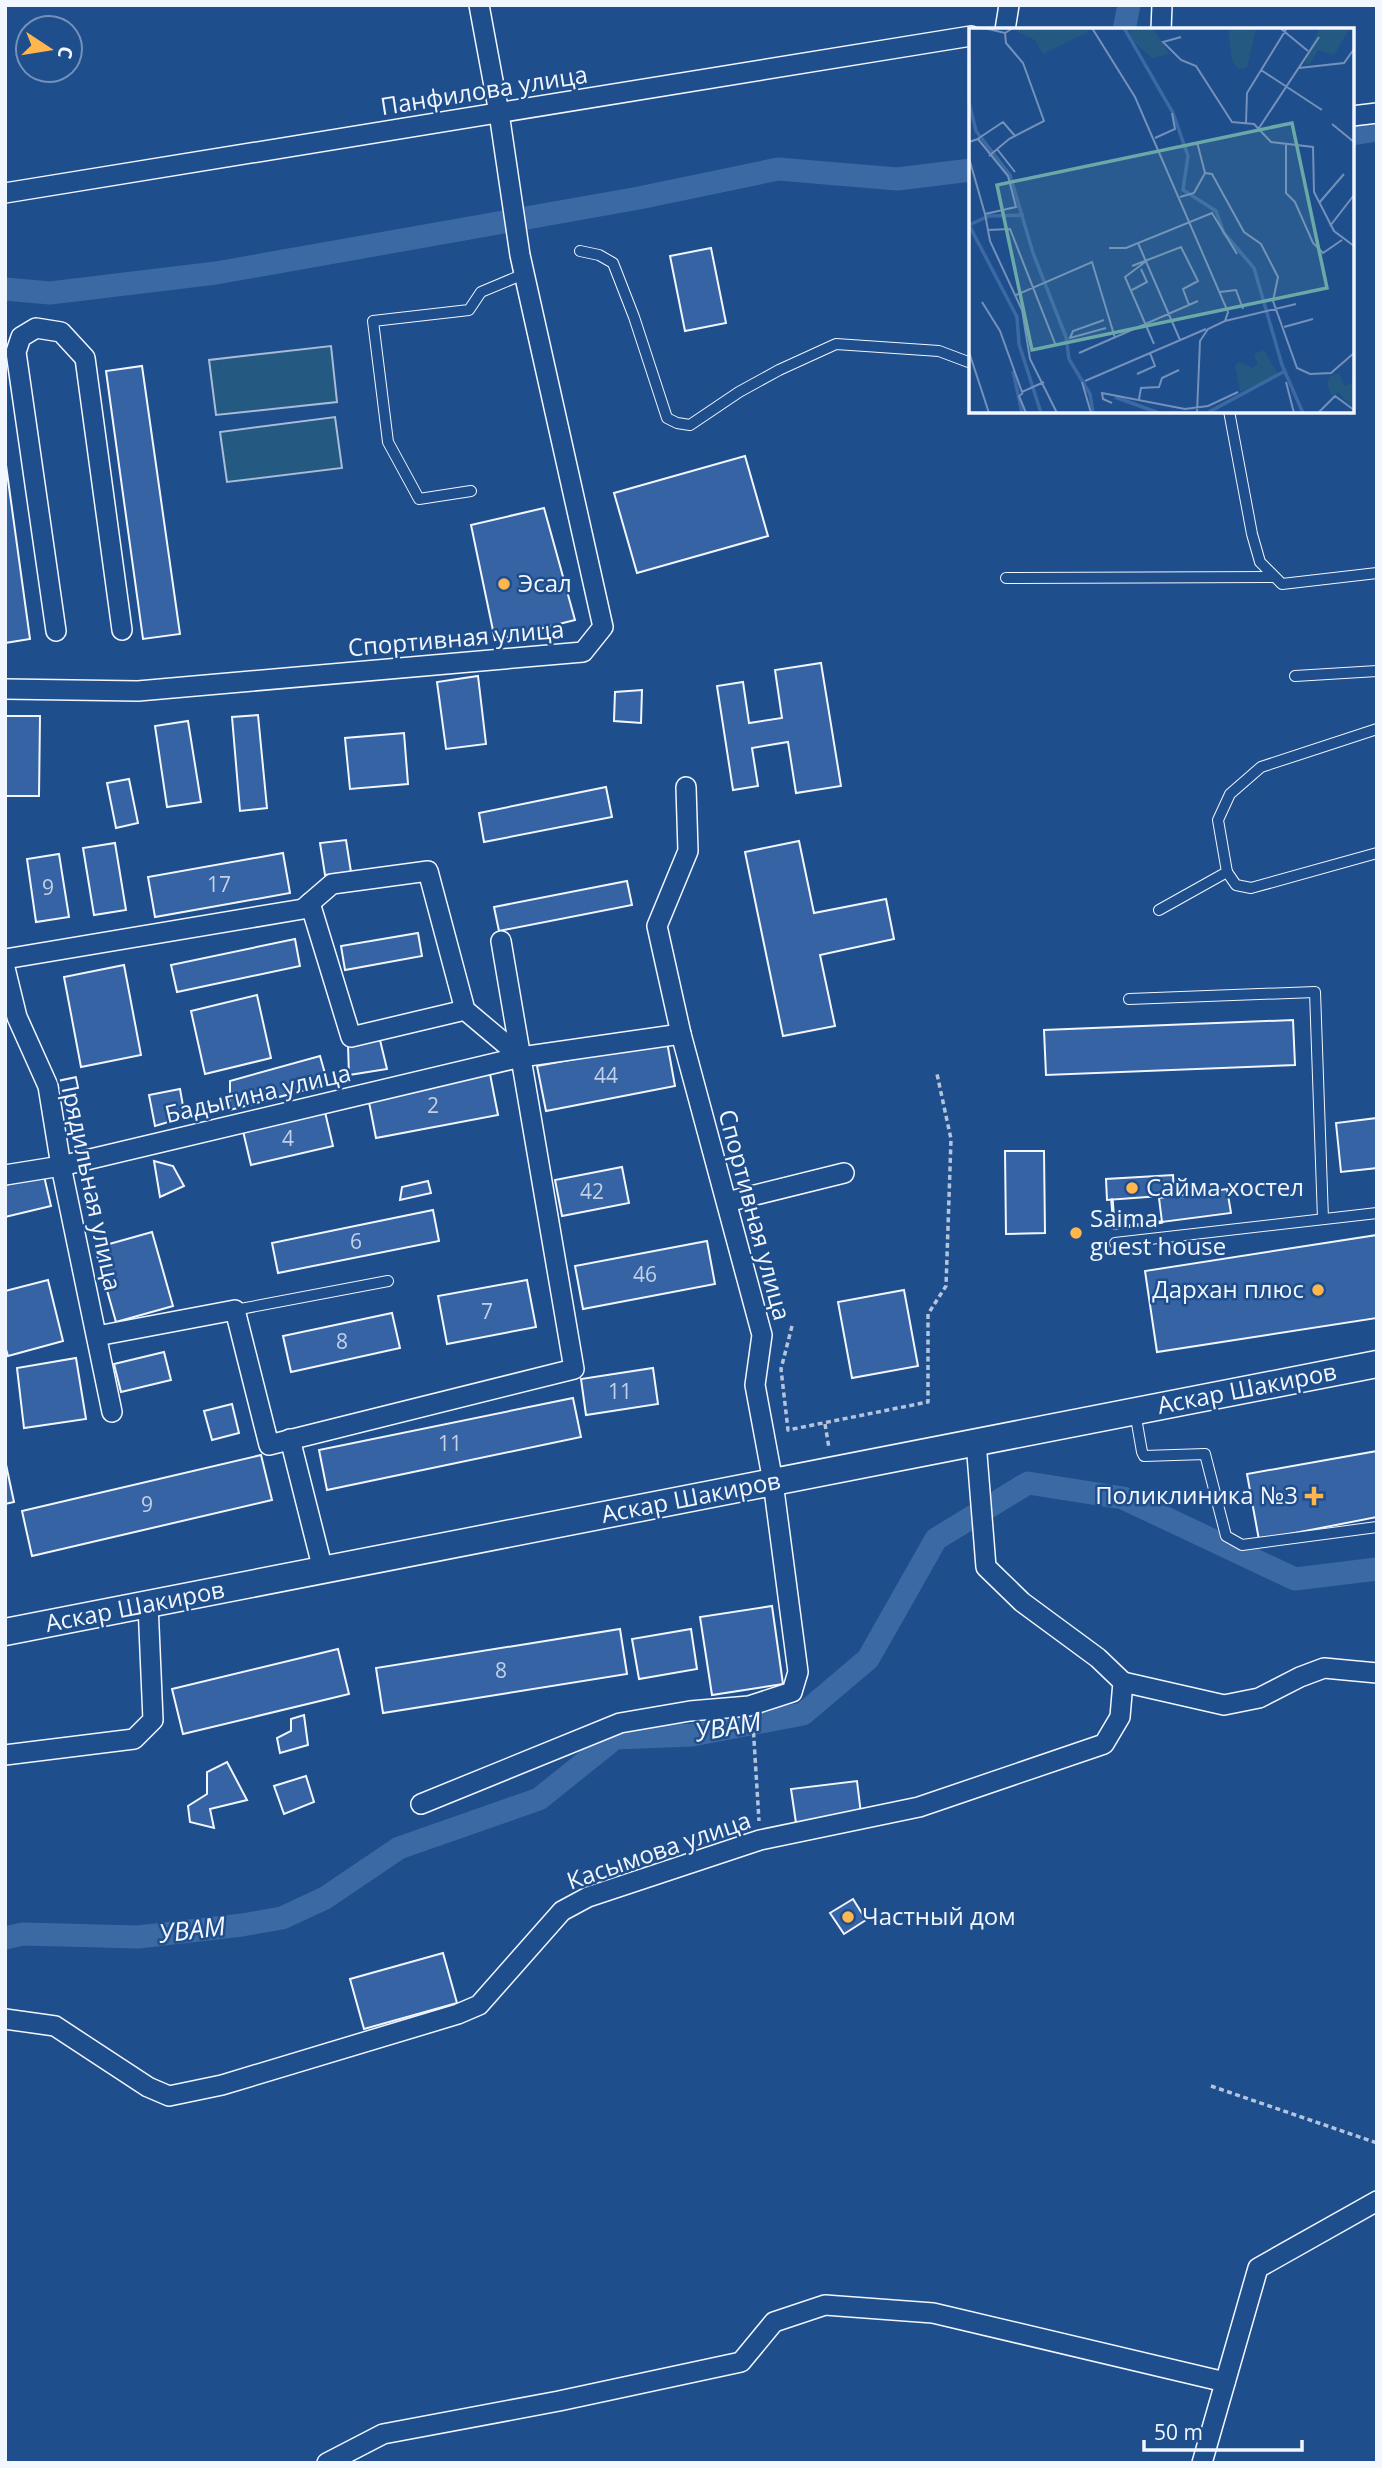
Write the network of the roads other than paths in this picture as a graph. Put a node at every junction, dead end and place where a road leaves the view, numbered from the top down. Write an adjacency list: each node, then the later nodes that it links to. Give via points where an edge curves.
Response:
1 (479, 5): 7 (street)
2 (1009, 5): 4 (street)
3 (1162, 5): 5 (street)
4 (1005, 28)
5 (1161, 28)
6 (969, 36): 7 (street, Панфилова улица)
7 (499, 113): 10 (street, Панфилова улица); 12 (street)
8 (1377, 113): 9 (street)
9 (1354, 116)
10 (5, 193)
11 (580, 251): 14 (lane, via 613,262 667,418 677,423 690,425 739,392 836,344 939,351)
12 (522, 265): 16 (lane, via 481,292 469,310 373,321 388,442 419,499); 24 (street, Спортивная улица, via 603,627 583,652 138,691)
13 (11, 353): 20 (street); 21 (street, via 21,337 36,328 61,332 85,358)
14 (969, 362)
15 (1229, 413): 18 (lane, via 1252,534 1260,562)
16 (471, 491)
17 (1377, 573): 18 (lane, via 1282,584)
18 (1272, 577): 19 (lane)
19 (1006, 578)
20 (56, 631)
21 (122, 631)
22 (1377, 671): 23 (lane)
23 (1295, 676)
24 (5, 689)
25 (1377, 729): 28 (lane, via 1261,767 1230,794 1218,820)
26 (686, 787): 36 (street, Спортивная улица, via 688,851 657,926)
27 (1377, 853): 28 (lane, via 1251,888 1236,885)
28 (1227, 872): 30 (lane)
29 (310, 903): 32 (street, via 303,909); 35 (street, via 351,1037); 35 (street, via 332,884 428,871)
30 (1159, 910)
31 (501, 941): 37 (street)
32 (5, 959)
33 (5, 968): 38 (street, Прядильная улица, via 17,1017 48,1086)
34 (1129, 999): 43 (lane, via 1315,992)
35 (465, 1010): 37 (street)
36 (681, 1034): 37 (street, Бадыгина улица); 41 (street, Спортивная улица)
37 (521, 1057): 38 (street, Бадыгина улица); 51 (street, via 574,1369)
38 (61, 1166): 40 (street, Бадыгина улица); 47 (street, Прядильная улица)
39 (844, 1174): 41 (street)
40 (5, 1175)
41 (727, 1202): 53 (street, Спортивная улица, via 762,1335 755,1385)
42 (1377, 1213): 43 (lane)
43 (1323, 1219): 44 (lane)
44 (1115, 1243)
45 (388, 1281): 46 (lane)
46 (235, 1310): 47 (street); 51 (street, via 269,1445)
47 (97, 1336): 50 (street, Прядильная улица)
48 (1377, 1364): 49 (main road, Аскар Шакиров)
49 (1135, 1411): 52 (main road, Аскар Шакиров); 54 (lane, via 1144,1456 1205,1454 1226,1536 1242,1545)
50 (112, 1412)
51 (290, 1439): 55 (street)
52 (976, 1443): 53 (main road, Аскар Шакиров); 59 (street, via 986,1567 1022,1602)
53 (773, 1482): 55 (main road, Аскар Шакиров); 61 (street, Спортивная улица, via 798,1672 793,1692 749,1706 620,1723)
54 (1377, 1527)
55 (323, 1570): 56 (main road, Аскар Шакиров)
56 (148, 1604): 57 (main road, Аскар Шакиров); 60 (street, via 153,1720 134,1739)
57 (5, 1632)
58 (1377, 1673): 59 (street, via 1324,1668 1259,1698 1224,1705)
59 (1123, 1682): 62 (street, Касымова улица, via 1120,1717 1104,1744 919,1807 760,1840 588,1897 562,1911 479,2005 458,2014 222,2085 169,2096 55,2026)
60 (5, 1755)
61 (421, 1804)
62 (5, 2019)
63 (1377, 2202): 64 (street, via 1258,2268)
64 (1226, 2382): 65 (street, via 933,2313 825,2305 774,2322 741,2362 383,2434); 66 (street)
65 (327, 2463)
66 (1202, 2463)

